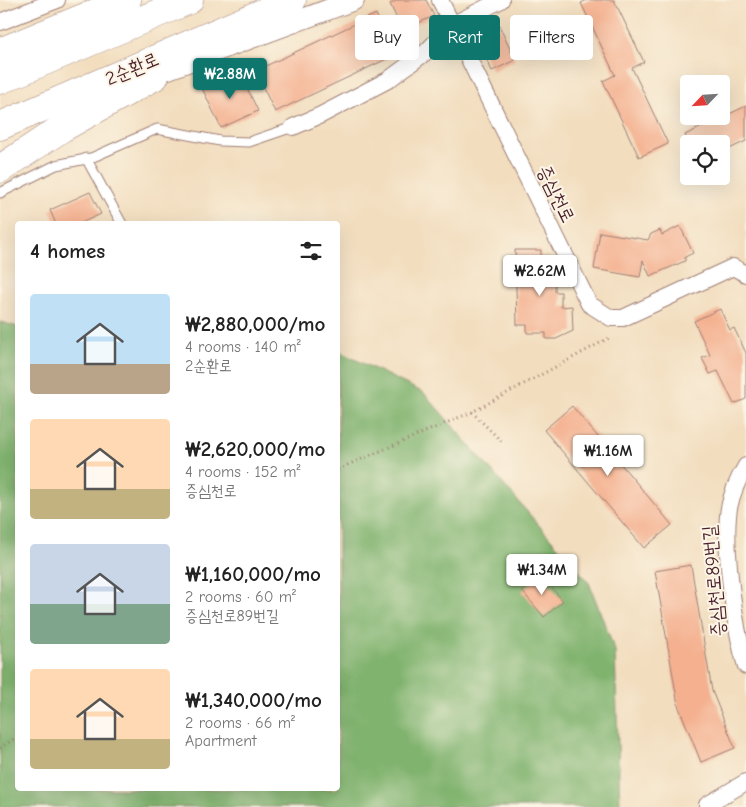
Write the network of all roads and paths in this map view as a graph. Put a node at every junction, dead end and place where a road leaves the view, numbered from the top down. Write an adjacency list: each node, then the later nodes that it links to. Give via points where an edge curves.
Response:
1 (127, 0): 12 (highway)
2 (189, 0): 15 (highway)
3 (292, 0): 16 (highway, 2순환로)
4 (354, 0): 14 (street)
5 (440, 0): 8 (street, 증심천로)
6 (501, 0): 9 (street)
7 (54, 1): 10 (street)
8 (447, 15)
9 (472, 15)
10 (0, 22)
11 (429, 49): 17 (street, via 388,80)
12 (0, 52)
13 (469, 60): 23 (street, 증심천로, via 589,304 611,318)
14 (168, 69): 19 (highway, via 62,128)
15 (0, 80)
16 (0, 126)
17 (292, 127): 18 (lane, via 248,142 220,141 157,129)
18 (86, 158): 20 (lane, via 56,165); 21 (lane)
19 (0, 169)
20 (0, 193)
21 (120, 221)
22 (746, 274): 23 (street, via 733,266)
23 (623, 318): 24 (path, via 623,330)
24 (472, 412): 25 (path); 27 (path)
25 (501, 441)
26 (746, 466): 28 (street, 증심천로89번길, via 732,496 727,523 738,630)
27 (340, 468)
28 (746, 666)
29 (15, 738): 30 (path)
30 (0, 748)
31 (746, 782): 32 (street)
32 (707, 805)

